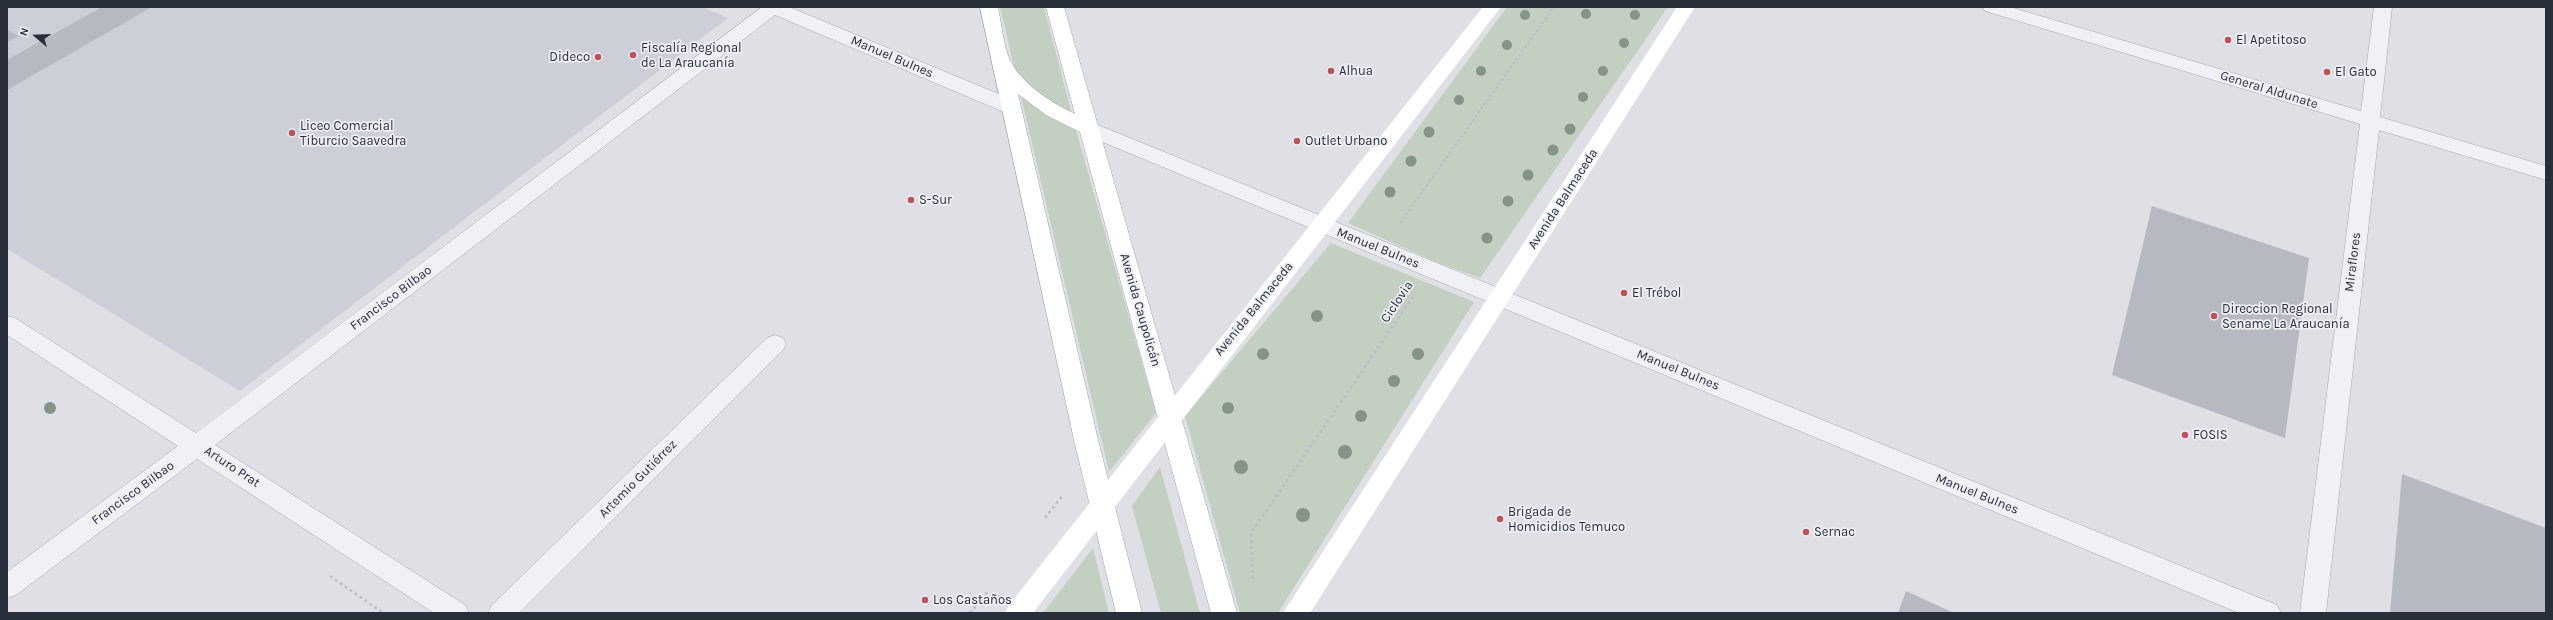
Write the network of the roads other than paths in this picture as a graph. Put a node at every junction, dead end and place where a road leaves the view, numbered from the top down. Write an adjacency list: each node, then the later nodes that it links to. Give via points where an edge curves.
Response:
1 (774, 7): 9 (street, Manuel Bulnes); 18 (street, Francisco Bilbao)
2 (989, 7): 8 (main road)
3 (1055, 7): 11 (main road, Avenida Caupolicán)
4 (1492, 7): 13 (main road, Avenida Balmaceda)
5 (1686, 7): 14 (main road, Avenida Balmaceda)
6 (1991, 7): 10 (street, General Aldunate)
7 (2383, 7): 10 (street, Miraflores)
8 (1002, 63): 9 (main road); 11 (main road, via 1021,88 1043,105)
9 (1012, 107): 19 (main road)
10 (2370, 120): 12 (street, General Aldunate); 28 (street, Miraflores)
11 (1088, 128): 13 (street, Manuel Bulnes); 17 (main road, Avenida Caupolicán)
12 (2546, 173)
13 (1322, 225): 14 (street, Manuel Bulnes); 17 (main road, Avenida Balmaceda)
14 (1499, 297): 26 (main road, Avenida Balmaceda); 27 (street, Manuel Bulnes)
15 (7, 324): 18 (street, Arturo Prat)
16 (775, 344): 22 (street, Artemio Gutiérrez)
17 (1170, 414): 19 (main road, Avenida Balmaceda); 25 (main road, Avenida Caupolicán)
18 (198, 445): 20 (street, Francisco Bilbao); 21 (street, Arturo Prat)
19 (1101, 503): 23 (main road, Avenida Balmaceda); 24 (main road)
20 (7, 587)
21 (456, 613)
22 (501, 613)
23 (1018, 613)
24 (1129, 613)
25 (1224, 613)
26 (1296, 613)
27 (2268, 613)
28 (2313, 613)

